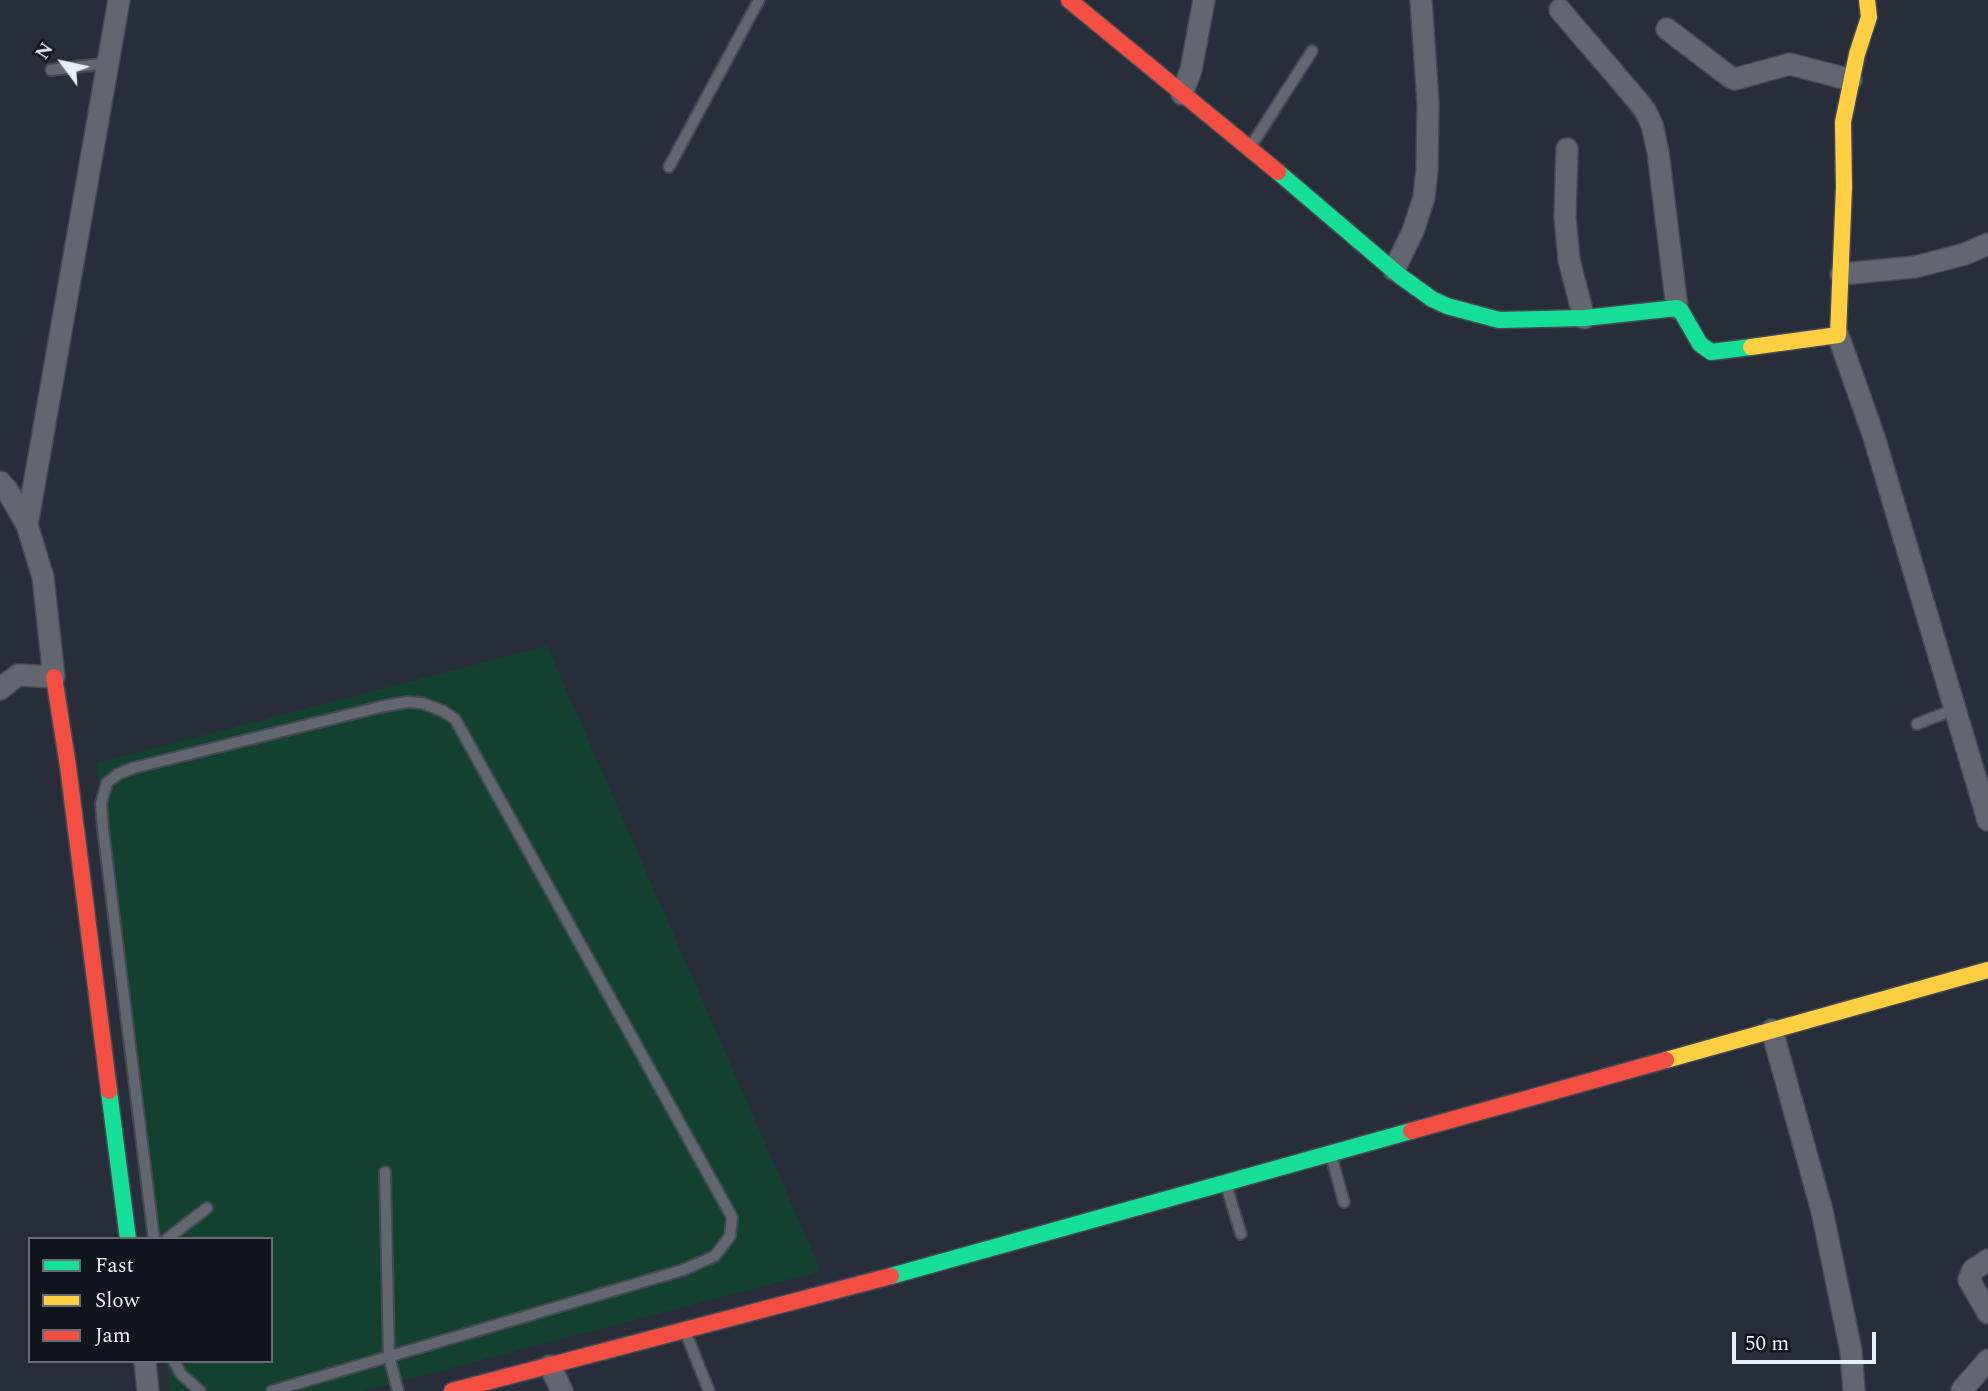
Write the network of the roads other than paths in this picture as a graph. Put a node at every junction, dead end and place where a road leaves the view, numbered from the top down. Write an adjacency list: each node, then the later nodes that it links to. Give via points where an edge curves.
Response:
1 (120, 0): 10 (street)
2 (759, 0): 16 (lane)
3 (1069, 0): 13 (street)
4 (1204, 0): 13 (street)
5 (1421, 0): 18 (street, via 1427,170 1413,231)
6 (1867, 0): 12 (street, via 1870,17)
7 (1560, 10): 20 (street, via 1637,100 1652,125)
8 (1667, 29): 12 (street, via 1735,79 1790,64)
9 (1312, 51): 14 (lane)
10 (109, 63): 11 (lane); 24 (street)
11 (51, 70)
12 (1851, 80): 19 (street, via 1843,121)
13 (1182, 94): 14 (street)
14 (1249, 148): 18 (street)
15 (1567, 149): 21 (street, via 1569,260)
16 (669, 167)
17 (1988, 244): 19 (street, via 1915,267)
18 (1394, 270): 21 (street, via 1447,306 1499,320)
19 (1841, 274): 22 (street)
20 (1677, 308): 21 (street); 22 (street, via 1700,344 1711,352)
21 (1584, 318)
22 (1838, 335): 27 (street, via 1874,438)
23 (0, 482): 24 (street)
24 (27, 526): 25 (street, via 43,577)
25 (54, 677): 26 (street, via 18,675); 38 (street)
26 (0, 689)
27 (1955, 709): 28 (lane); 29 (street)
28 (1917, 724)
29 (1988, 820)
30 (1988, 970): 31 (street)
31 (1772, 1030): 32 (street); 57 (street, via 1822,1211 1851,1351)
32 (1331, 1153): 34 (street); 35 (lane)
33 (385, 1172): 44 (lane)
34 (1225, 1182): 37 (lane); 43 (street)
35 (1345, 1202)
36 (207, 1208): 40 (lane)
37 (1241, 1234)
38 (128, 1237)
39 (154, 1237): 44 (lane, via 103,829 101,803 107,783 133,768 380,707 407,702 443,711 455,719 732,1217 730,1236 715,1256 702,1263)
40 (170, 1237)
41 (1988, 1261): 42 (street, via 1973,1270 1969,1280)
42 (1988, 1313)
43 (685, 1330): 48 (street); 56 (lane)
44 (389, 1356): 52 (lane); 53 (lane)
45 (1988, 1360): 49 (street)
46 (145, 1363): 50 (street)
47 (175, 1363): 51 (lane)
48 (550, 1366): 54 (street); 55 (street)
49 (1962, 1390)
50 (149, 1391)
51 (200, 1391)
52 (272, 1391)
53 (398, 1391)
54 (452, 1391)
55 (562, 1391)
56 (709, 1391)
57 (1854, 1391)

